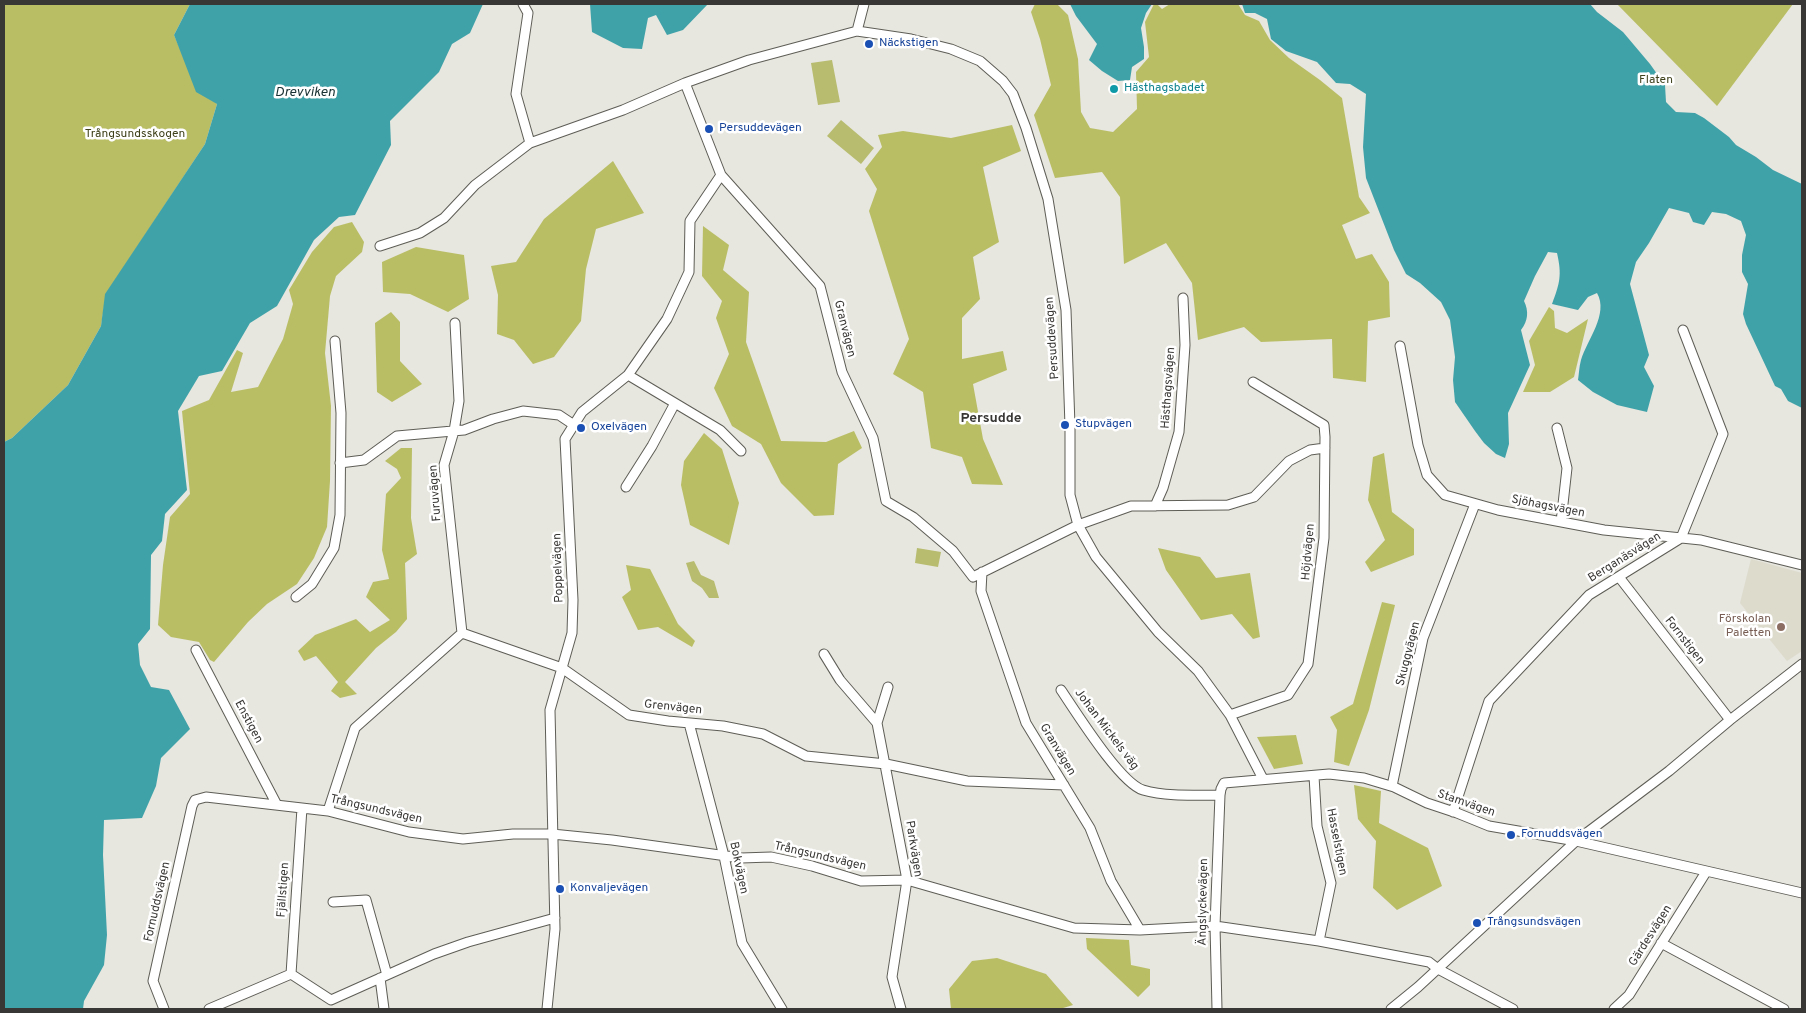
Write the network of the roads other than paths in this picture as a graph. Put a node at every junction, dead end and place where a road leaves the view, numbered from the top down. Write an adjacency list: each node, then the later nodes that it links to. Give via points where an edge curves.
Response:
1 (523, 4): 5 (street, via 528,13 516,94)
2 (864, 4): 3 (street)
3 (857, 31): 4 (street, Persuddevägen, via 749,60); 26 (street, Persuddevägen, via 951,49 980,61 1004,81 1013,94 1048,199 1064,301 1070,495)
4 (686, 83): 5 (street, Persuddevägen, via 623,110); 6 (street, Granvägen)
5 (530, 143): 7 (street, Persuddevägen, via 474,185 444,218 420,233)
6 (721, 175): 13 (street, Poppelvägen, via 690,221 689,272 667,319); 29 (street, Granvägen, via 820,286 842,372 873,438 886,501 913,517 953,551 973,577)
7 (380, 246)
8 (1183, 298): 24 (street, Hästhagsvägen, via 1185,346 1179,432)
9 (455, 323): 18 (street, Furuvägen, via 459,401)
10 (1683, 330): 27 (street, Berganäsvägen, via 1723,434)
11 (335, 341): 21 (street, via 341,413)
12 (1400, 346): 23 (street, Sjöhagsvägen, via 1418,445 1427,475 1445,495)
13 (628, 375): 15 (street); 16 (street, Poppelvägen, via 582,412)
14 (1253, 382): 19 (street, Höjdvägen, via 1324,425)
15 (674, 404): 20 (street, via 720,430); 22 (street)
16 (574, 425): 18 (street, via 559,415 523,411); 36 (street, Poppelvägen, via 566,439 572,633)
17 (1558, 428): 25 (street, via 1567,468)
18 (454, 431): 21 (street, via 397,436 364,460); 32 (street, Furuvägen, via 444,466)
19 (1325, 448): 24 (street, via 1310,450 1290,461 1254,497 1228,505); 39 (street, Höjdvägen, via 1324,538 1308,664 1288,695)
20 (741, 451)
21 (340, 463): 31 (street, via 340,515 334,548 312,584)
22 (626, 487)
23 (1475, 504): 25 (street, Sjöhagsvägen); 47 (street, Skuggvägen, via 1423,638)
24 (1155, 506): 26 (street, via 1131,506)
25 (1560, 522): 27 (street, Sjöhagsvägen)
26 (1078, 525): 29 (street); 39 (street, Persuddevägen, via 1096,557 1158,632 1198,671)
27 (1680, 538): 28 (street, Sjöhagsvägen); 30 (street, Berganäsvägen)
28 (1802, 563)
29 (982, 572): 46 (street, Granvägen, via 981,591 1026,723)
30 (1619, 577): 40 (street, Fornstigen); 53 (street, Berganäsvägen, via 1589,595 1489,701)
31 (296, 598)
32 (462, 634): 36 (street, Grenvägen); 52 (street, via 355,728)
33 (196, 650): 50 (street, Enstigen)
34 (824, 654): 42 (street, Parkvägen, via 840,680)
35 (1802, 664): 40 (street)
36 (562, 668): 41 (street, Grenvägen, via 629,715); 54 (street, Poppelvägen, via 550,710)
37 (888, 687): 42 (street, Parkvägen)
38 (1061, 690): 48 (street, Johan Mickels väg, via 1127,781 1141,790 1160,794)
39 (1230, 715): 45 (street, Persuddevägen)
40 (1730, 720): 55 (street)
41 (689, 723): 43 (street, Grenvägen, via 763,734 806,756); 56 (street, Bokvägen)
42 (877, 723): 43 (street, Parkvägen)
43 (886, 764): 46 (street, Grenvägen, via 967,781); 58 (street, Parkvägen)
44 (1314, 776): 45 (street, Stamvägen); 47 (street, Stamvägen, via 1329,774 1364,778); 64 (street, Hasselstigen, via 1317,826 1331,884)
45 (1263, 778): 48 (street, Stamvägen, via 1224,783)
46 (1064, 785): 63 (street, Granvägen, via 1090,828 1112,881)
47 (1392, 786): 53 (street, Stamvägen)
48 (1220, 795): 62 (street, Ängslyckevägen)
49 (195, 800): 50 (street, Trångsundsvägen, via 206,797); 69 (street, Fornuddsvägen, via 153,982)
50 (277, 805): 51 (street, Trångsundsvägen)
51 (302, 808): 52 (street, Trångsundsvägen); 67 (street, Fjällstigen)
52 (328, 811): 54 (street, Trångsundsvägen, via 409,832 463,839)
53 (1453, 812): 55 (street, Stamvägen, via 1489,826)
54 (552, 834): 56 (street, Trångsundsvägen); 61 (street, Poppelvägen)
55 (1576, 841): 57 (street, Stamvägen); 66 (street)
56 (724, 856): 58 (street, Trångsundsvägen, via 771,858 861,881); 73 (street, Bokvägen, via 742,943)
57 (1706, 872): 59 (street, Stamvägen); 65 (street, Gärdesvägen)
58 (907, 880): 63 (street, Trångsundsvägen, via 1074,928); 74 (street, Parkvägen, via 892,977)
59 (1802, 893)
60 (333, 902): 68 (street, via 366,900)
61 (555, 918): 68 (street, via 468,942); 72 (street, Poppelvägen)
62 (1215, 926): 63 (street, Trångsundsvägen); 64 (street, Trångsundsvägen); 75 (street, Ängslyckevägen)
63 (1140, 930)
64 (1320, 941): 66 (street, Trångsundsvägen, via 1429,962)
65 (1661, 943): 78 (street, Gärdesvägen, via 1629,995); 79 (street)
66 (1438, 969): 76 (street); 77 (street, Trångsundsvägen)
67 (291, 974): 68 (street, via 331,1000); 70 (street)
68 (384, 977): 71 (street)
69 (164, 1009)
70 (209, 1009)
71 (384, 1009)
72 (547, 1009)
73 (782, 1009)
74 (901, 1009)
75 (1217, 1009)
76 (1391, 1009)
77 (1513, 1009)
78 (1614, 1009)
79 (1784, 1009)

